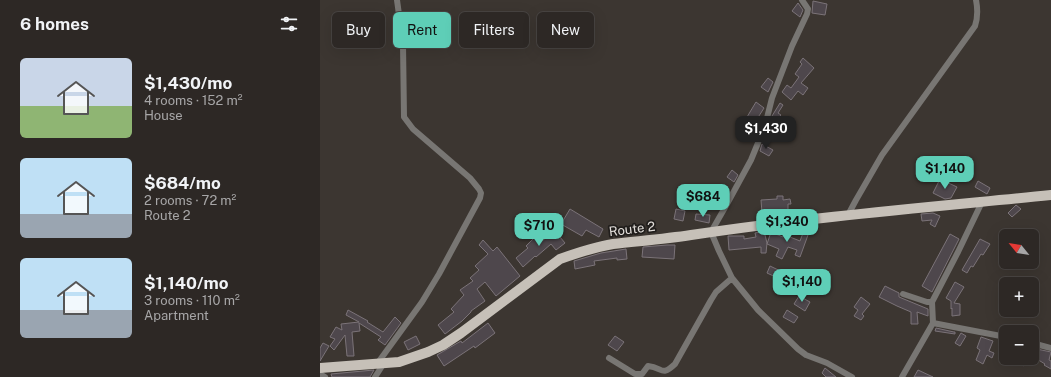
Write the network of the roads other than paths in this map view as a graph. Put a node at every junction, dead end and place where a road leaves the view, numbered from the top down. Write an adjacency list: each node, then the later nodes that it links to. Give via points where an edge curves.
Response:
1 (397, 0): 16 (street, via 403,44 404,117 413,129 470,178 481,193 436,280)
2 (802, 0): 7 (street, via 808,9 807,14 772,98 765,126)
3 (976, 0): 6 (street, via 978,18 975,26 882,155)
4 (1051, 195): 5 (highway, Route 2)
5 (982, 202): 6 (highway, Route 2); 10 (street)
6 (848, 215): 7 (highway, Route 2)
7 (718, 231): 8 (street, via 722,257); 16 (highway, Route 2, via 611,244 560,259 443,345 399,362)
8 (732, 278): 15 (street, via 716,292 675,364 667,371 648,366 642,374 636,374); 21 (street, via 758,310 798,349)
9 (903, 294): 10 (street)
10 (932, 302): 11 (street)
11 (933, 323): 12 (street); 22 (street)
12 (999, 336)
13 (1039, 345): 14 (street)
14 (1051, 348)
15 (609, 358)
16 (383, 363): 17 (highway, Route 2); 20 (street)
17 (320, 368)
18 (320, 374): 19 (street)
19 (325, 377)
20 (375, 377)
21 (852, 377)
22 (902, 377)

